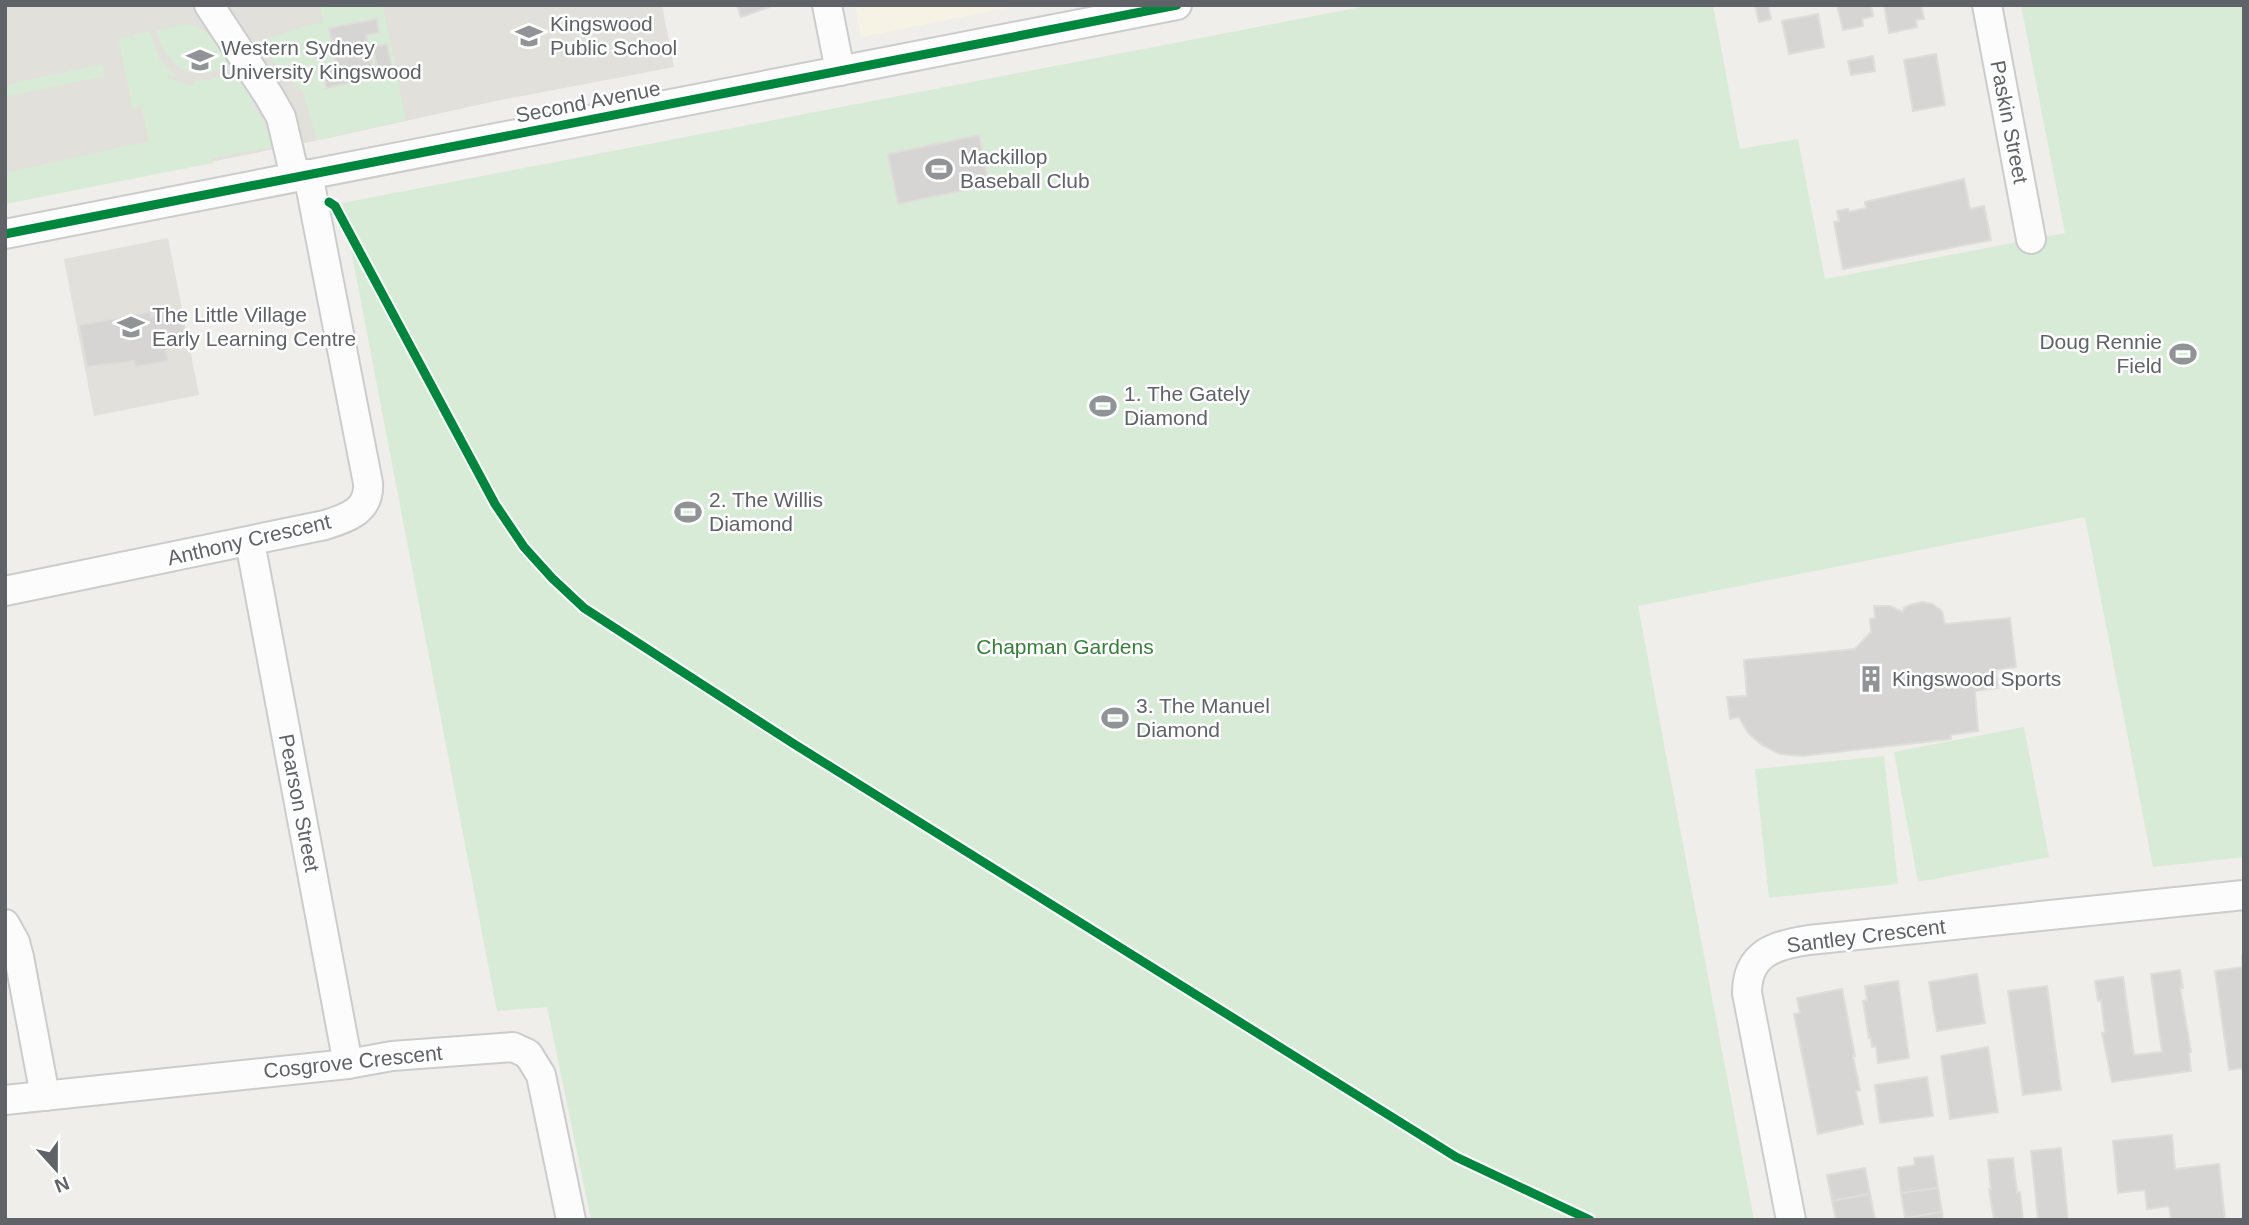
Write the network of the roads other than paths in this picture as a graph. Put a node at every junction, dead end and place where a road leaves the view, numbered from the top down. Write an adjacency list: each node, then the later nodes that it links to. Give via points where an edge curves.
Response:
1 (209, 5): 6 (street, Anthony Crescent, via 270,96)
2 (827, 5): 5 (street)
3 (1177, 5): 5 (street, Second Avenue)
4 (1987, 5): 8 (street, Paskin Street)
5 (841, 71): 6 (street, Second Avenue)
6 (302, 176): 7 (street, Second Avenue); 9 (street, Anthony Crescent, via 368,491 363,506 343,519)
7 (5, 234)
8 (2031, 239)
9 (250, 542): 10 (street, Anthony Crescent); 13 (street, Pearson Street)
10 (5, 591)
11 (2244, 895): 17 (street, Santley Crescent, via 1809,940 1770,950 1751,970 1747,993)
12 (5, 923): 14 (street, via 19,957)
13 (348, 1064): 14 (street, Cosgrove Crescent); 16 (street, Cosgrove Crescent, via 392,1056 506,1047 522,1050 541,1075)
14 (45, 1096): 15 (street, Cosgrove Crescent)
15 (5, 1100)
16 (571, 1220)
17 (1791, 1220)

